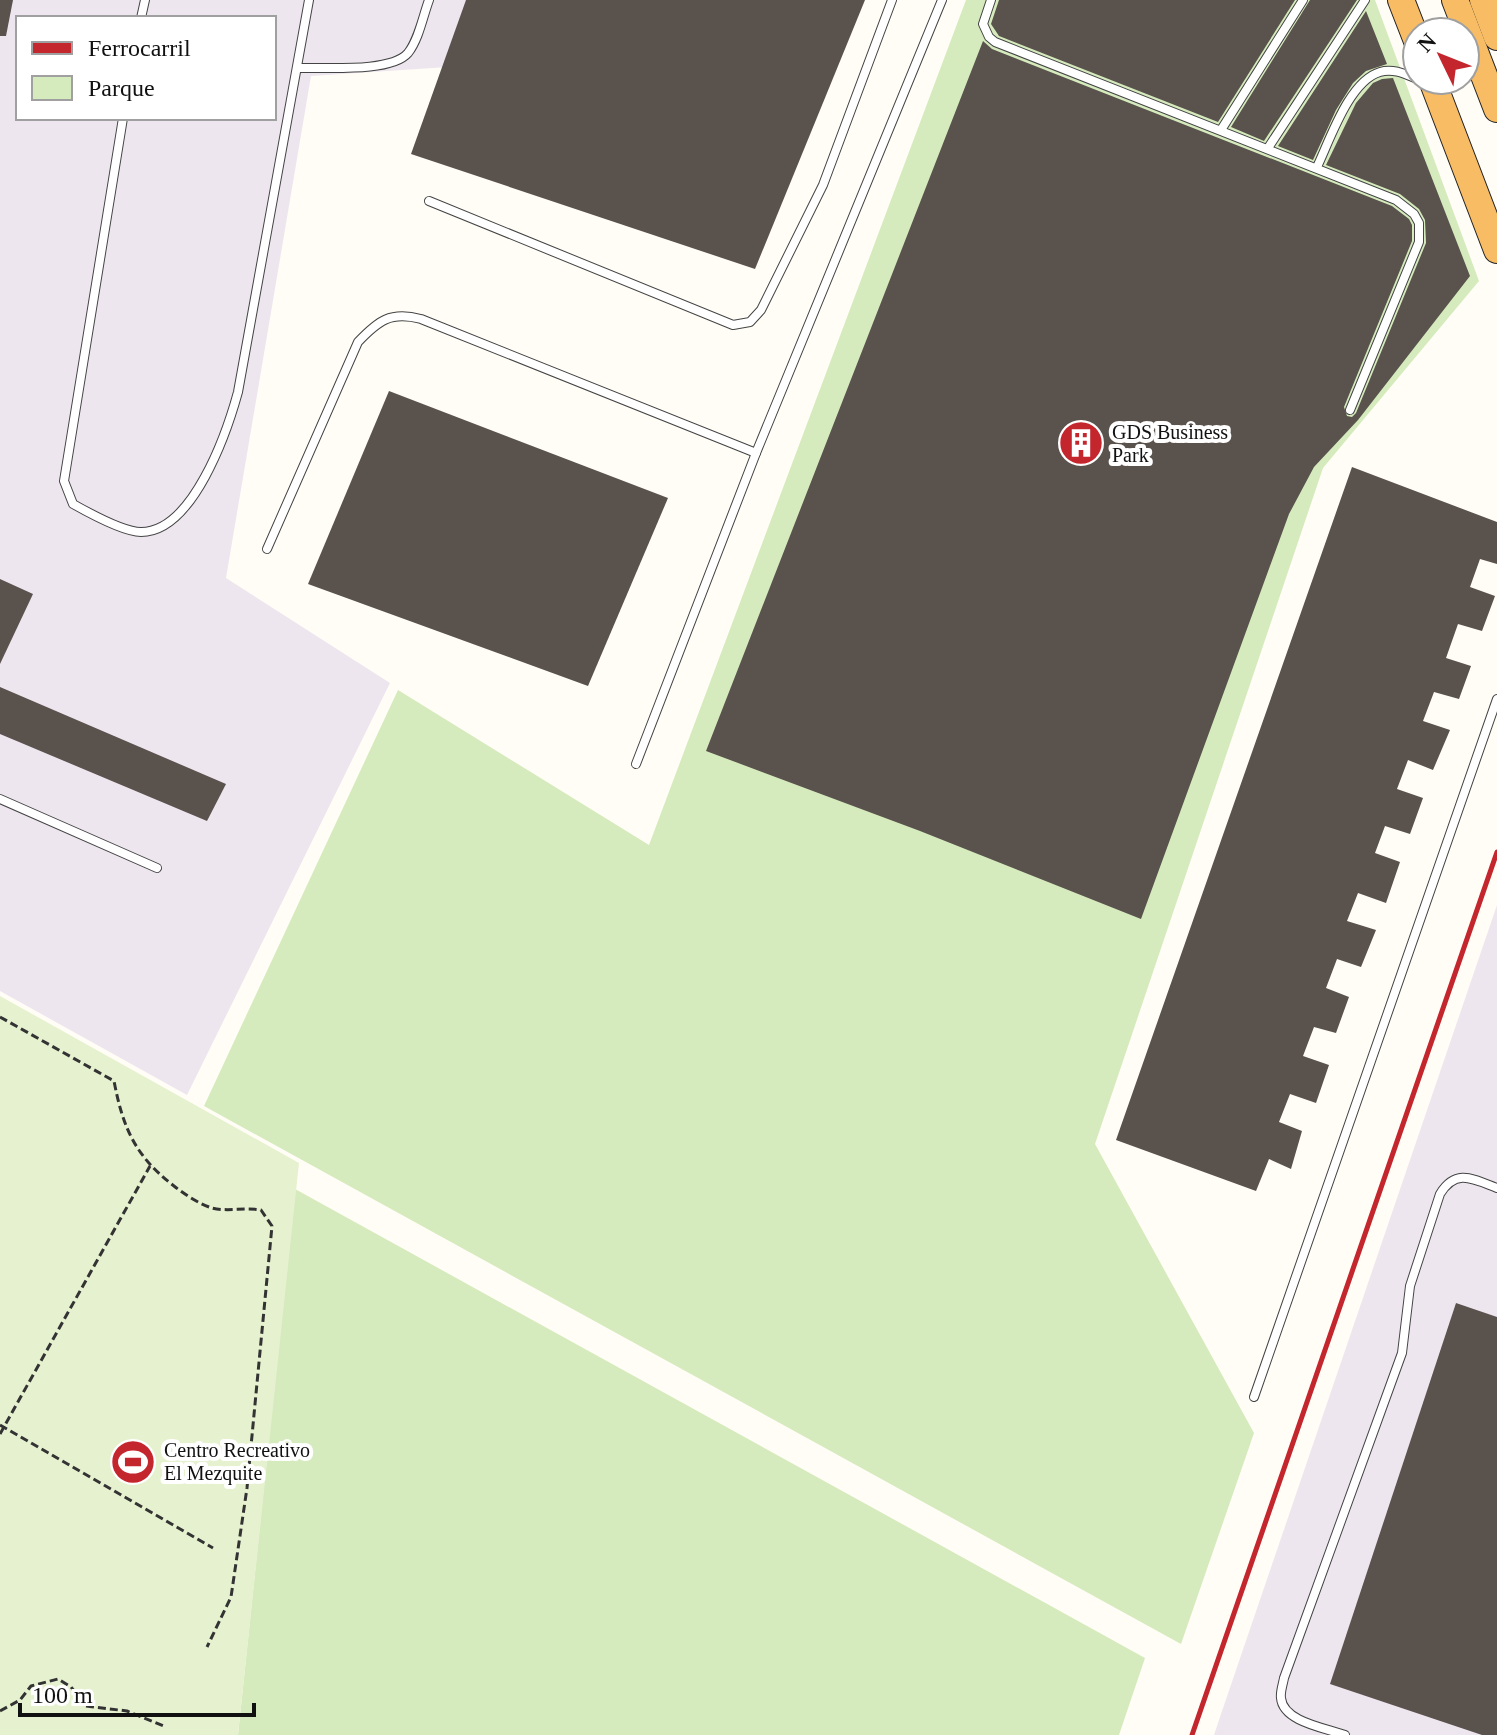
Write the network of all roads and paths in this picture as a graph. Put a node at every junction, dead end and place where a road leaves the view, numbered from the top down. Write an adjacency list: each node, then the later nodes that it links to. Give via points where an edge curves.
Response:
1 (309, 0): 11 (lane)
2 (429, 0): 11 (lane, via 411,48 400,60)
3 (892, 0): 19 (lane, via 823,185 761,310 743,325)
4 (942, 0): 22 (lane)
5 (991, 0): 16 (lane, via 983,24 995,42)
6 (1303, 0): 16 (lane)
7 (1365, 0): 17 (lane)
8 (1455, 0): 14 (highway)
9 (1483, 0): 10 (highway)
10 (1497, 37)
11 (298, 68): 15 (lane, via 230,420 194,494 168,522 139,533 73,504 64,481)
12 (1401, 74): 18 (lane, via 1391,71 1360,85)
13 (1432, 96): 20 (highway)
14 (1497, 109)
15 (123, 120)
16 (1221, 130): 17 (lane)
17 (1268, 148): 18 (lane)
18 (1317, 167): 21 (lane, via 1396,200 1414,214 1421,232)
19 (429, 201)
20 (1497, 250)
21 (1350, 410)
22 (756, 453): 23 (lane, via 421,319 395,315 373,326 358,342); 25 (lane)
23 (267, 549)
24 (1497, 699): 31 (lane)
25 (636, 764)
26 (0, 799): 27 (lane)
27 (157, 868)
28 (0, 1017): 29 (path, via 114,1081 121,1116)
29 (150, 1166): 32 (path); 35 (path, via 209,1207 261,1210 272,1226 231,1597)
30 (1497, 1188): 38 (lane, via 1456,1178 1440,1194 1410,1286 1402,1353 1284,1678 1280,1697 1285,1710)
31 (1254, 1397)
32 (2, 1426): 33 (path); 34 (path)
33 (0, 1434)
34 (213, 1548)
35 (207, 1647)
36 (0, 1711): 37 (path, via 31,1686 58,1679 86,1706 127,1711)
37 (164, 1726)
38 (1345, 1735)

